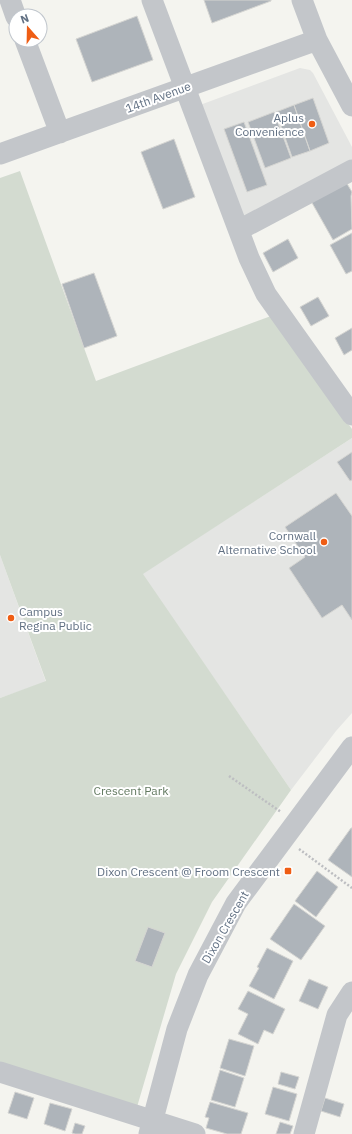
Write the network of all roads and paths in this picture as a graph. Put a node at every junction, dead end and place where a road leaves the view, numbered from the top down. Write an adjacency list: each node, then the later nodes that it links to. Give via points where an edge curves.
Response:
1 (152, 0): 5 (street)
2 (302, 0): 3 (street)
3 (317, 40): 5 (street, 14th Avenue); 6 (street)
4 (28, 48): 7 (street)
5 (185, 87): 7 (street, 14th Avenue); 10 (street)
6 (352, 106)
7 (60, 133): 8 (street, 14th Avenue)
8 (0, 154)
9 (352, 170): 10 (street)
10 (239, 230): 11 (street, via 266,294)
11 (352, 415)
12 (352, 746): 14 (street, Dixon Crescent)
13 (229, 776): 14 (path)
14 (290, 830): 15 (path); 18 (street, Dixon Crescent, via 236,903 198,975 177,1029)
15 (352, 888)
16 (352, 992): 20 (street, via 337,1015)
17 (0, 1072): 18 (street)
18 (151, 1127): 19 (street)
19 (195, 1134)
20 (304, 1134)

